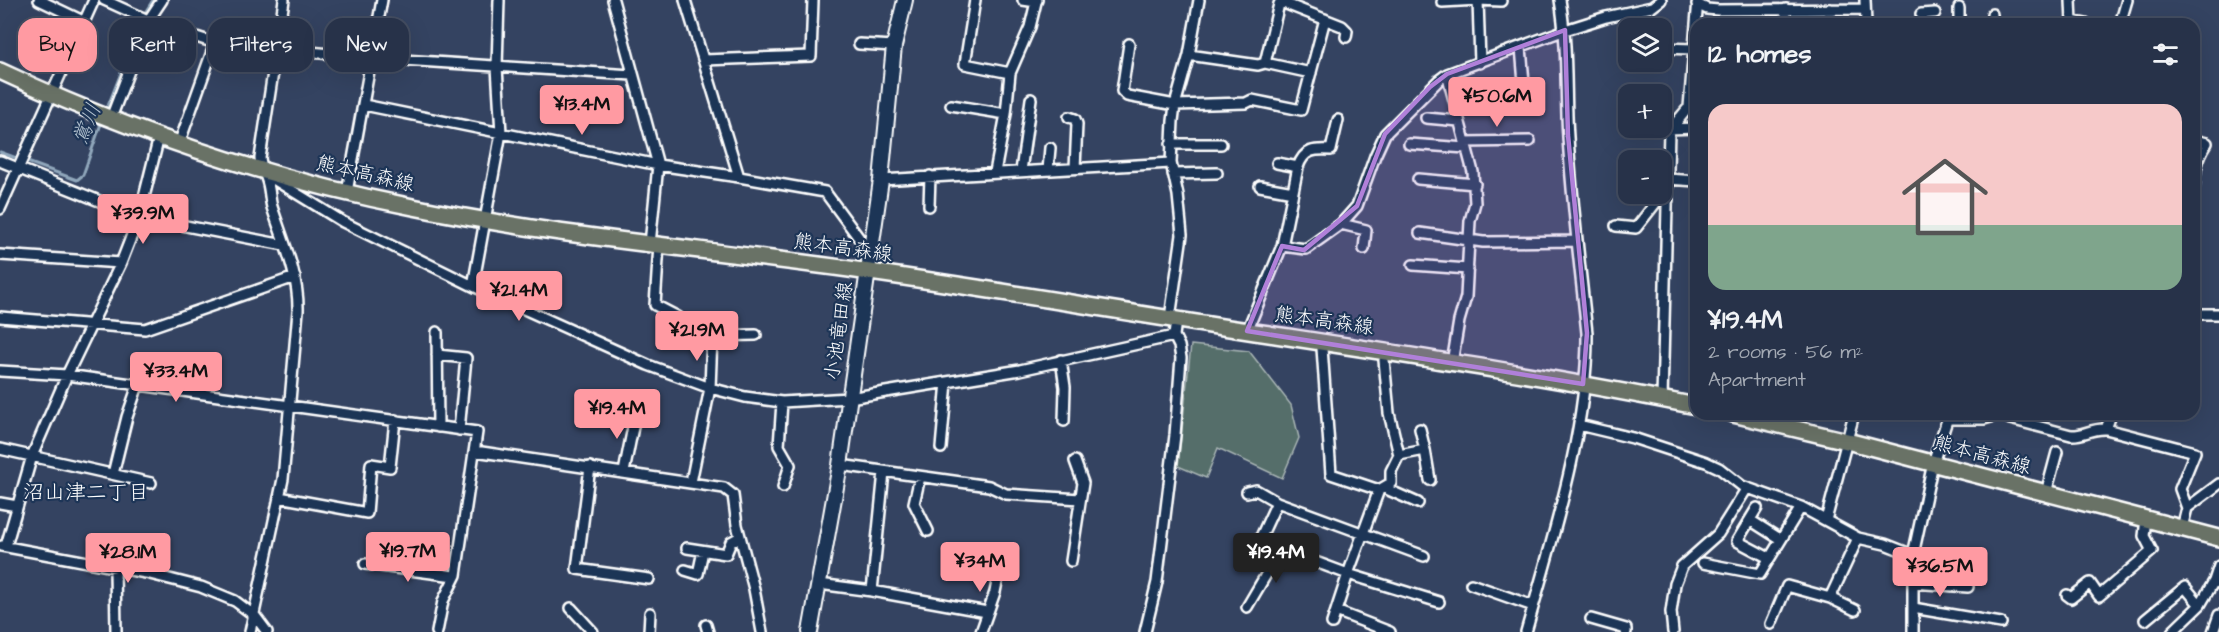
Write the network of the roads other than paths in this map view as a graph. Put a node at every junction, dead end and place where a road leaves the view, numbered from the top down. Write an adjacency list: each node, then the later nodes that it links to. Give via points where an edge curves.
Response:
1 (39, 0): 30 (street)
2 (94, 0): 31 (street)
3 (104, 0): 32 (street)
4 (162, 0): 33 (street)
5 (284, 0): 34 (street)
6 (382, 0): 35 (street)
7 (498, 0): 58 (street)
8 (613, 0): 67 (street)
9 (686, 0): 53 (street)
10 (813, 0): 53 (street, via 811,56)
11 (905, 0): 48 (main road, 小池竜田線)
12 (975, 0): 65 (street, via 965,64)
13 (1023, 0): 20 (street)
14 (1199, 0): 52 (street)
15 (1478, 0): 21 (street); 22 (street); 57 (street, via 1475,17)
16 (1560, 0): 44 (street)
17 (1661, 0): 44 (street, via 1652,7)
18 (2071, 0): 41 (street)
19 (2127, 0): 42 (street)
20 (1036, 1): 65 (street, via 1030,27)
21 (1501, 1)
22 (1442, 2)
23 (1697, 2): 24 (street, via 1707,9); 36 (street)
24 (1765, 5): 27 (street)
25 (1865, 5): 28 (street)
26 (1959, 8): 40 (street)
27 (1786, 9): 28 (street); 37 (street)
28 (1829, 9): 38 (street)
29 (1928, 14): 39 (street)
30 (77, 18)
31 (85, 18)
32 (142, 18)
33 (150, 18)
34 (281, 18)
35 (379, 18)
36 (1696, 18)
37 (1786, 18)
38 (1829, 18)
39 (1928, 18)
40 (1959, 18)
41 (2072, 18)
42 (2122, 18)
43 (1324, 19): 45 (street, via 1342,26); 56 (street, via 1280,2); 64 (street)
44 (1566, 30): 49 (street); 128 (street, via 1568,135)
45 (1346, 37)
46 (859, 44): 48 (street)
47 (1129, 44): 74 (street, via 1123,93)
48 (894, 46): 112 (main road, 小池竜田線)
49 (1521, 47): 57 (street); 68 (street)
50 (1672, 48): 51 (street)
51 (1690, 49)
52 (1189, 56): 56 (street); 74 (street)
53 (704, 60): 109 (street)
54 (409, 61): 58 (street)
55 (208, 63): 88 (street)
56 (1265, 63): 64 (street)
57 (1480, 63): 66 (street)
58 (497, 67): 67 (street); 84 (street)
59 (0, 71): 70 (main road, 熊本高森線)
60 (62, 72): 70 (street)
61 (129, 72): 77 (street)
62 (273, 72): 103 (street, via 260,158)
63 (370, 72): 72 (street)
64 (1311, 73): 74 (street, via 1301,110 1252,100)
65 (1010, 74): 75 (street)
66 (1447, 74): 80 (street); 124 (street, via 1389,128 1360,202)
67 (632, 75): 98 (street)
68 (1524, 83)
69 (1690, 85): 81 (street, via 1688,109)
70 (52, 95): 77 (main road, 熊本高森線); 101 (street)
71 (1031, 99): 104 (street)
72 (364, 105): 84 (street); 116 (street)
73 (951, 105): 75 (street)
74 (1175, 105): 89 (street)
75 (1006, 114): 105 (street)
76 (1069, 117): 100 (street, via 1077,124)
77 (111, 118): 85 (main road, 熊本高森線)
78 (1426, 118): 80 (street)
79 (1338, 120): 99 (street, via 1331,150 1311,151 1303,156)
80 (1459, 121): 92 (street)
81 (1672, 126)
82 (1690, 128): 83 (street)
83 (1672, 129)
84 (501, 133): 98 (street); 123 (street)
85 (159, 137): 88 (main road, 熊本高森線); 122 (street)
86 (1530, 141): 92 (street)
87 (2200, 141): 94 (street, via 2207,143)
88 (179, 144): 103 (main road, 熊本高森線)
89 (1171, 144): 90 (street); 96 (street)
90 (1221, 144)
91 (1409, 144): 92 (street)
92 (1465, 145): 114 (street)
93 (1050, 148): 102 (street)
94 (2200, 155)
95 (0, 161): 101 (street)
96 (1171, 163): 100 (street); 107 (street)
97 (1277, 163): 99 (street)
98 (658, 165): 109 (street); 130 (street)
99 (1298, 167): 117 (street)
100 (1075, 168): 102 (street)
101 (18, 170): 121 (street); 122 (street)
102 (1048, 170): 104 (street)
103 (262, 171): 116 (main road, 熊本高森線); 129 (street); 140 (street, via 343,222)
104 (1021, 171): 105 (street)
105 (995, 172): 108 (street)
106 (1218, 172): 107 (street)
107 (1173, 174): 144 (street, via 1182,235)
108 (930, 176): 112 (street); 120 (street)
109 (739, 177): 133 (street, via 825,192)
110 (1418, 179): 114 (street)
111 (1672, 179): 113 (street)
112 (881, 180): 133 (main road, 小池竜田線)
113 (1690, 181)
114 (1475, 184): 127 (street)
115 (1260, 186): 117 (street)
116 (347, 192): 123 (main road, 熊本高森線)
117 (1293, 192): 131 (street)
118 (1655, 204): 125 (street, via 1636,228)
119 (1668, 204): 163 (street)
120 (929, 206)
121 (0, 209)
122 (139, 217): 129 (street); 135 (street)
123 (486, 219): 130 (main road, 熊本高森線); 140 (street)
124 (1341, 224): 131 (street, via 1306,249); 132 (street, via 1366,230)
125 (1616, 226)
126 (1420, 232): 127 (street)
127 (1469, 239): 128 (street, via 1483,243); 137 (street)
128 (1577, 241): 159 (street, via 1587,333)
129 (284, 244): 139 (street)
130 (654, 245): 138 (main road, 熊本高森線); 149 (street, via 655,305 678,317 690,332)
131 (1282, 246): 146 (street)
132 (1364, 249)
133 (870, 253): 138 (main road, 小池竜田線)
134 (0, 255): 135 (street)
135 (121, 263): 145 (street)
136 (1413, 264): 137 (street)
137 (1468, 269): 155 (street)
138 (868, 272): 144 (main road, 熊本高森線); 162 (main road, 小池竜田線)
139 (295, 277): 145 (street, via 145,329); 165 (street, via 298,304)
140 (473, 286): 161 (street, via 648,366)
141 (2200, 314): 142 (street)
142 (2219, 314)
143 (0, 317): 145 (street)
144 (1173, 319): 146 (main road, 熊本高森線); 150 (street)
145 (91, 326): 157 (street)
146 (1247, 331): 155 (main road, 熊本高森線)
147 (437, 332): 152 (street)
148 (756, 335): 149 (street)
149 (712, 336): 161 (street)
150 (1174, 336): 153 (street); 276 (street, via 1181,358 1175,435 1157,582)
151 (1322, 348): 202 (street, via 1331,474)
152 (437, 355): 176 (street); 179 (street, via 466,358)
153 (1061, 360): 158 (street); 174 (street)
154 (1384, 360): 186 (street, via 1389,413)
155 (1452, 363): 159 (main road, 熊本高森線)
156 (0, 371): 157 (street)
157 (67, 375): 160 (street); 187 (street)
158 (947, 382): 162 (street); 181 (street)
159 (1583, 384): 163 (main road, 熊本高森線); 175 (street)
160 (138, 385): 165 (street); 194 (street)
161 (710, 388): 164 (street); 197 (street)
162 (849, 398): 164 (street); 190 (main road, 小池竜田線)
163 (1662, 399): 166 (main road, 熊本高森線)
164 (782, 402): 200 (street, via 779,446 790,465)
165 (289, 405): 168 (street); 205 (street)
166 (1690, 405)
167 (636, 412): 193 (street)
168 (395, 420): 176 (street); 205 (street, via 390,467 371,465 367,513)
169 (1758, 420): 180 (main road, 熊本高森線)
170 (1852, 420): 180 (street)
171 (1947, 420): 189 (street)
172 (2014, 420): 178 (street, via 2071,435)
173 (2109, 420): 178 (street)
174 (1064, 421)
175 (1579, 425): 201 (street, via 1706,462); 252 (street)
176 (438, 427): 179 (street)
177 (1420, 429): 184 (street)
178 (2106, 429): 213 (street, via 2195,452 2180,489)
179 (459, 430): 183 (street, via 477,432)
180 (1846, 441): 189 (main road, 熊本高森線); 216 (street)
181 (941, 448)
182 (0, 449): 187 (street)
183 (475, 450): 191 (street); 240 (street)
184 (1425, 450): 186 (street); 196 (street)
185 (2057, 452): 204 (street)
186 (1399, 455): 202 (street, via 1391,471 1391,483)
187 (32, 456): 194 (street); 210 (street)
188 (1075, 461): 206 (street, via 1083,483)
189 (1933, 464): 204 (main road, 熊本高森線); 228 (street)
190 (840, 465): 192 (street); 244 (main road, 小池竜田線)
191 (590, 467): 193 (street); 241 (street, via 577,569)
192 (884, 471): 195 (street); 247 (street)
193 (624, 472): 197 (street)
194 (113, 474): 198 (street)
195 (920, 477): 206 (street, via 989,486 1006,494); 218 (street, via 914,503)
196 (1430, 480)
197 (691, 482): 220 (street, via 724,488 733,495)
198 (151, 483)
199 (2219, 484): 213 (street)
200 (783, 487)
201 (1748, 488): 211 (street); 280 (street, via 1718,534 1682,566 1671,612)
202 (1381, 489): 209 (street); 219 (street)
203 (1247, 492): 207 (street, via 1256,490)
204 (2046, 493): 214 (main road, 熊本高森線)
205 (279, 497): 261 (street)
206 (1080, 499): 232 (street)
207 (1277, 502): 219 (street); 226 (street, via 1259,541)
208 (0, 503): 210 (street)
209 (1418, 503)
210 (17, 506): 224 (street)
211 (1802, 507): 216 (street); 223 (street)
212 (1757, 508): 215 (street)
213 (2187, 508): 217 (street)
214 (2146, 519): 217 (main road, 熊本高森線); 248 (street, via 2144,536 2152,551 2099,596 2090,583 2071,598)
215 (1750, 520): 223 (street); 231 (street, via 1737,541)
216 (1826, 520): 221 (street)
217 (2182, 528): 222 (main road, 熊本高森線)
218 (928, 531)
219 (1364, 532): 229 (street); 239 (street)
220 (740, 537): 227 (street, via 731,542 726,554); 273 (street)
221 (1858, 538): 228 (street); 249 (street)
222 (2219, 538)
223 (1780, 539): 231 (street)
224 (3, 546): 237 (street)
225 (687, 548): 227 (street)
226 (1276, 548): 239 (street); 253 (street)
227 (703, 551): 238 (street, via 698,574)
228 (1913, 555): 233 (street); 242 (street)
229 (1424, 556)
230 (1002, 558): 258 (street)
231 (1769, 558): 234 (street, via 1760,574)
232 (1071, 561)
233 (1951, 562)
234 (1703, 563)
235 (365, 564): 240 (street)
236 (2219, 566): 243 (street)
237 (115, 568): 261 (street, via 201,587 235,601); 267 (street)
238 (685, 570)
239 (1348, 574): 250 (street); 257 (street)
240 (454, 576): 270 (street, via 443,601)
241 (649, 579)
242 (1913, 582): 246 (street); 255 (street)
243 (2216, 582): 251 (street)
244 (819, 584): 247 (street); 274 (main road, 小池竜田線)
245 (1471, 584): 252 (street)
246 (1968, 587)
247 (872, 591): 258 (street)
248 (2067, 595)
249 (1830, 598): 256 (street); 266 (street, via 1787,586)
250 (1439, 602)
251 (2200, 605): 263 (street, via 2185,587); 282 (street)
252 (1533, 606): 278 (street)
253 (1247, 607)
254 (571, 608): 271 (street)
255 (1913, 608): 265 (street); 281 (street)
256 (1855, 610)
257 (1336, 611): 264 (street); 277 (street)
258 (987, 612): 275 (street)
259 (650, 613): 272 (street)
260 (2219, 615): 283 (street)
261 (255, 616): 268 (street); 269 (street)
262 (1591, 619): 279 (street)
263 (2145, 620)
264 (1332, 623)
265 (2001, 623)
266 (1771, 624)
267 (116, 632)
268 (250, 632)
269 (267, 632)
270 (437, 632)
271 (593, 632)
272 (649, 632)
273 (762, 632)
274 (810, 632)
275 (981, 632)
276 (1145, 632)
277 (1390, 632)
278 (1526, 632)
279 (1626, 632)
280 (1673, 632)
281 (1913, 632)
282 (2172, 632)
283 (2213, 632)

